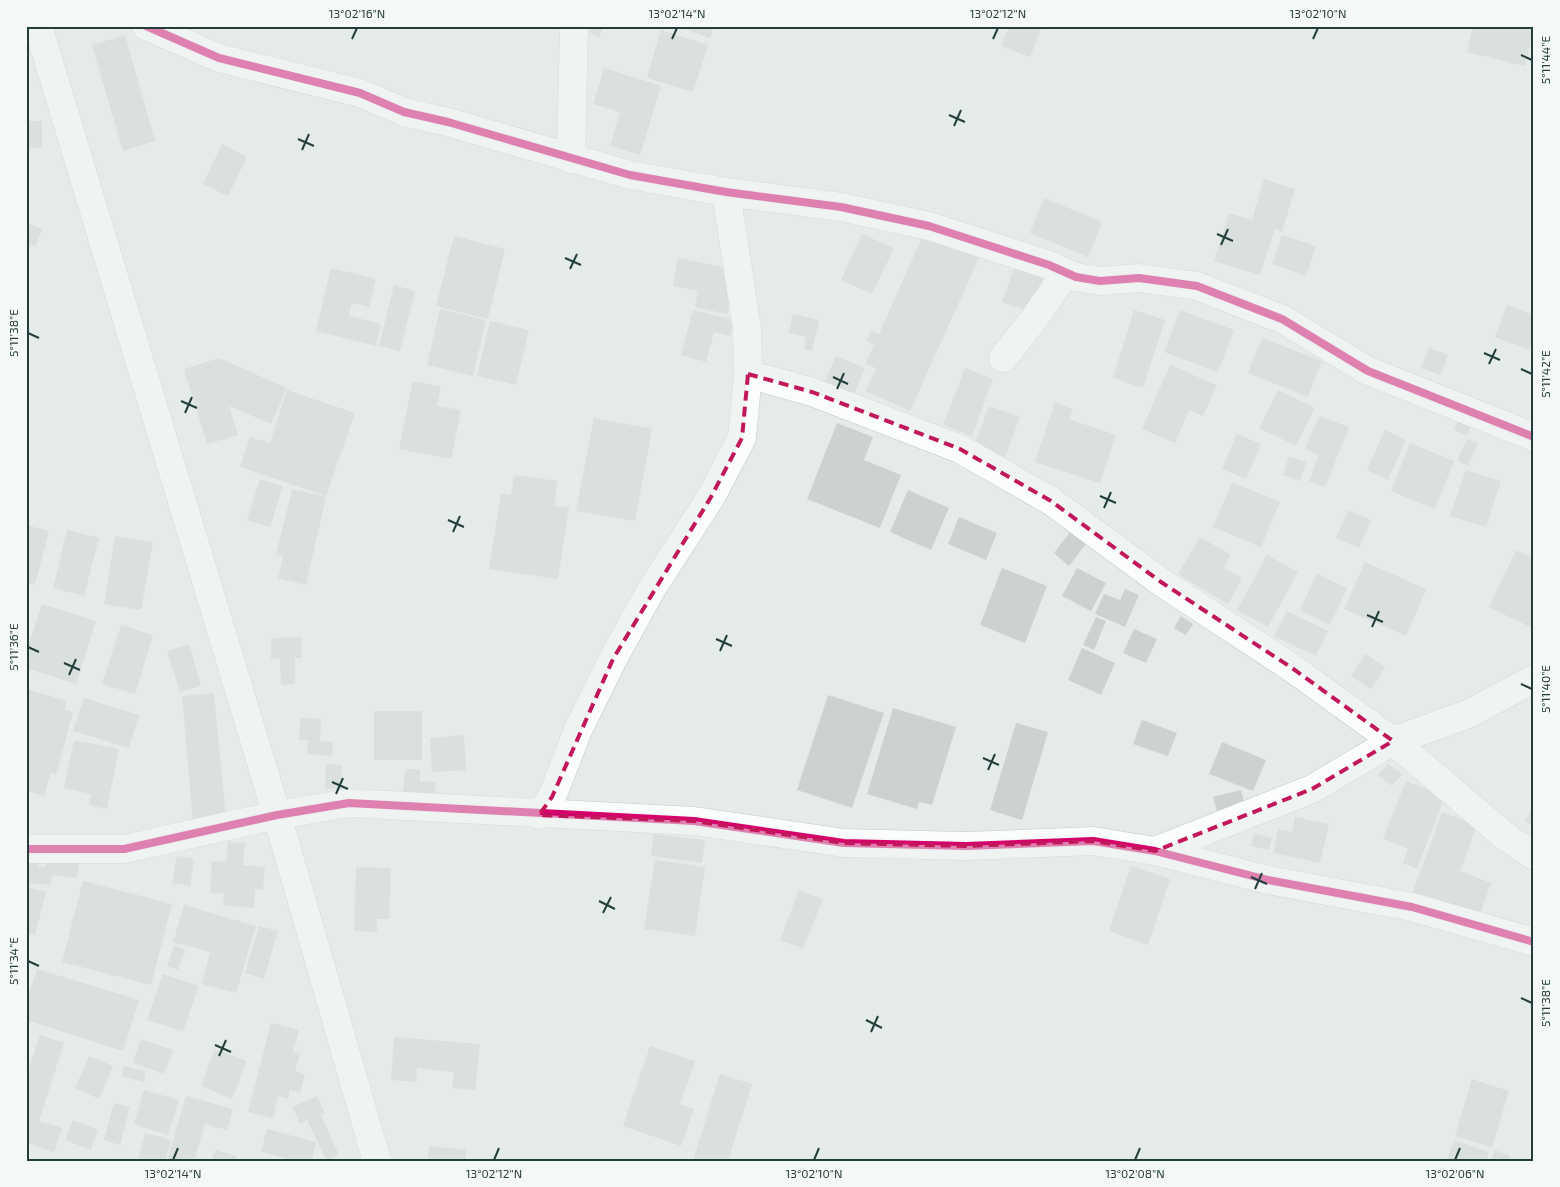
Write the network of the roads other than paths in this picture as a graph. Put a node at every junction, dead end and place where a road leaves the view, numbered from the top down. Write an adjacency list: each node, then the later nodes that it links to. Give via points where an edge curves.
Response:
1 (38, 26): 12 (street)
2 (146, 26): 4 (street, via 219,58 360,93 404,112)
3 (574, 26): 4 (street)
4 (571, 158): 5 (street, via 630,175)
5 (726, 192): 6 (street, via 841,207 929,226 1049,265); 8 (street, via 747,328)
6 (1065, 274): 7 (street); 9 (street, via 1100,281 1138,278 1197,286 1282,319 1368,371)
7 (1003, 358)
8 (748, 374): 11 (street, via 812,392 968,453 1051,501 1161,582 1292,668); 13 (street, via 742,438 711,497 613,659 578,730 552,797)
9 (1534, 437)
10 (1534, 679): 11 (street, via 1468,714)
11 (1394, 741): 15 (street, via 1312,789); 16 (street)
12 (277, 815): 13 (street, via 349,803); 14 (street, via 124,849); 18 (street)
13 (539, 815): 15 (street, via 694,821 844,843 966,846 1093,841)
14 (26, 849)
15 (1155, 851): 17 (street, via 1268,880 1412,907)
16 (1534, 856)
17 (1534, 942)
18 (377, 1161)

